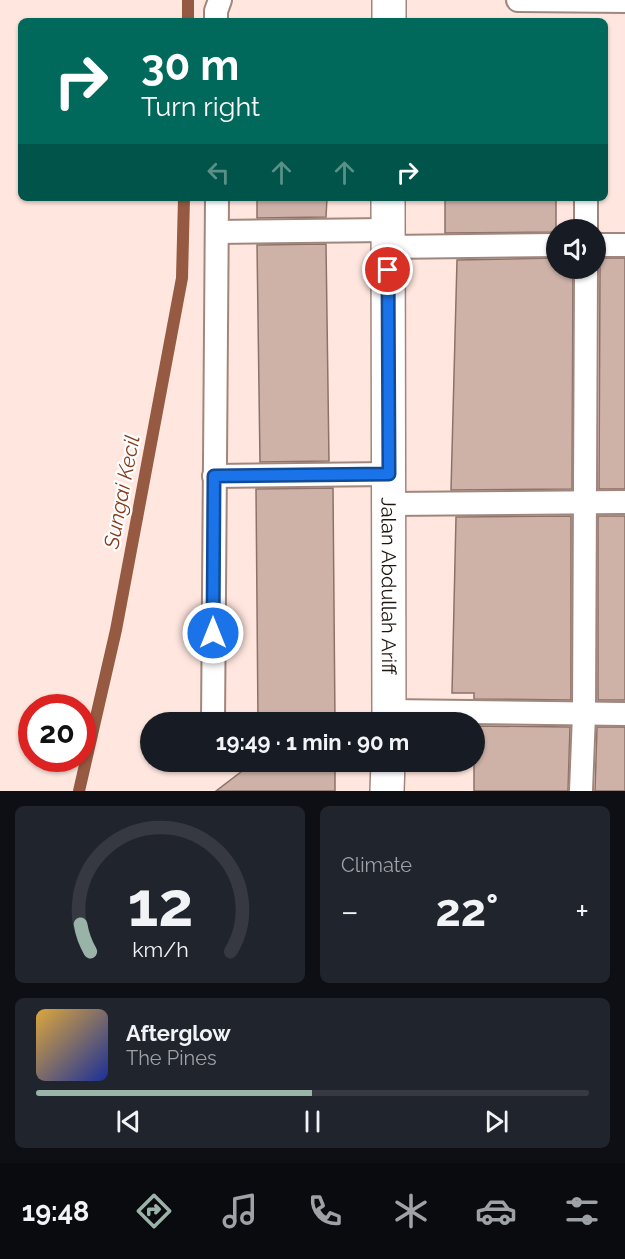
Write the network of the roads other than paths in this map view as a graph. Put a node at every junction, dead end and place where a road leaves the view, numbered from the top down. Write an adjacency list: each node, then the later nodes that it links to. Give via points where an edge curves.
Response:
1 (220, 0): 6 (lane)
2 (389, 0): 7 (street)
3 (518, 0): 5 (lane)
4 (625, 2): 5 (lane)
5 (586, 11)
6 (216, 18)
7 (389, 18)
8 (217, 201): 12 (lane)
9 (586, 201): 10 (lane)
10 (586, 219)
11 (388, 225): 12 (lane); 13 (lane); 18 (street, Jalan Abdullah Ariff)
12 (217, 232): 17 (lane)
13 (546, 244)
14 (606, 245): 15 (lane)
15 (625, 245)
16 (585, 279): 19 (lane)
17 (214, 476): 18 (lane); 21 (lane)
18 (389, 489): 19 (lane); 22 (street, Jalan Abdullah Ariff)
19 (584, 502): 20 (lane); 23 (lane)
20 (625, 502)
21 (213, 712)
22 (389, 712)
23 (584, 714): 24 (lane); 25 (lane); 28 (lane)
24 (625, 714)
25 (485, 716)
26 (388, 772): 27 (street)
27 (387, 791)
28 (581, 791)

